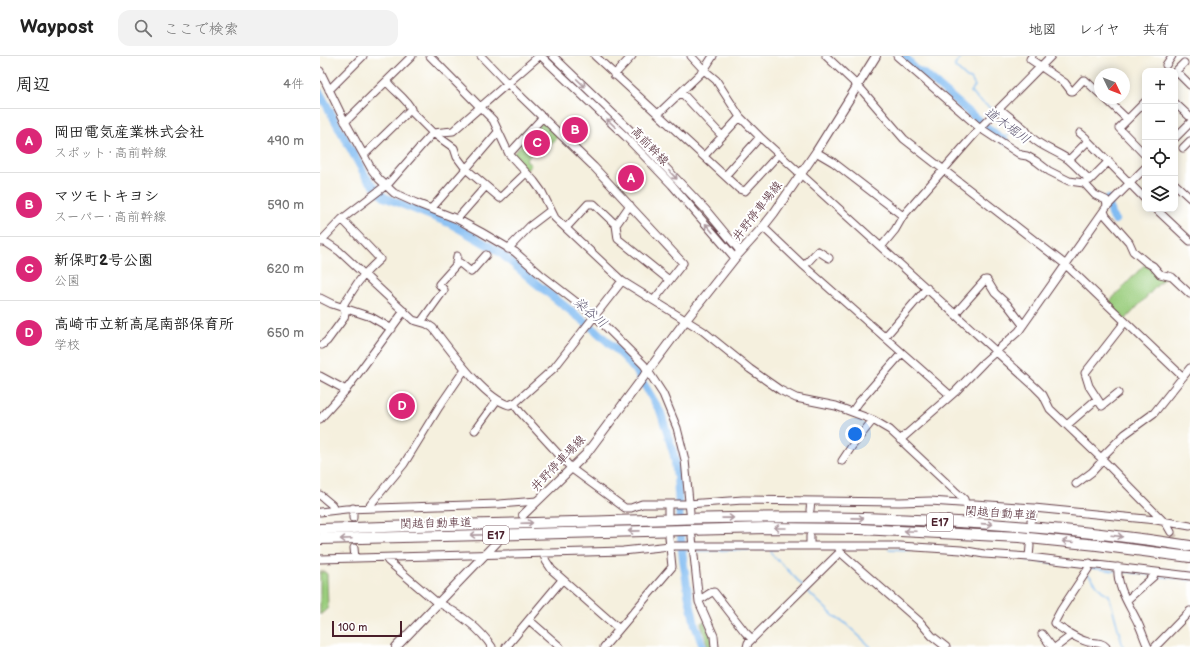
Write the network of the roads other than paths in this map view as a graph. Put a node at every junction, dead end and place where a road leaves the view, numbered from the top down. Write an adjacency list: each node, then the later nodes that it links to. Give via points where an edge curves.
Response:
1 (363, 56): 30 (street)
2 (412, 56): 25 (street)
3 (430, 56): 34 (street)
4 (481, 56): 26 (street)
5 (540, 56): 26 (street); 92 (street, 高前幹線, one-way to 5, via 631,142)
6 (553, 56): 90 (street, 高前幹線, one-way to 90, via 706,210)
7 (595, 56): 23 (street)
8 (632, 56): 23 (street)
9 (691, 56): 21 (street)
10 (713, 56): 21 (street)
11 (876, 56): 27 (main road, 井野停車場線)
12 (897, 56): 45 (street)
13 (1032, 56): 19 (street, via 1030,59)
14 (1051, 56): 19 (street)
15 (1172, 56): 18 (street)
16 (830, 57): 27 (street)
17 (1184, 63): 20 (street)
18 (1166, 65)
19 (1041, 67): 29 (street, via 1065,83 1071,91 1085,80); 36 (street)
20 (1178, 69)
21 (704, 70): 31 (street); 40 (street, via 716,80)
22 (320, 71): 30 (street)
23 (614, 75): 38 (street)
24 (1178, 75): 28 (street)
25 (387, 82): 37 (street, via 410,104); 43 (street)
26 (507, 83): 34 (street); 39 (street)
27 (858, 85): 55 (main road, 井野停車場線); 64 (street, via 904,139)
28 (1190, 85)
29 (1094, 88)
30 (329, 90): 43 (street)
31 (681, 92): 38 (street); 50 (street)
32 (1112, 104): 42 (street)
33 (1176, 104): 41 (street)
34 (479, 107): 46 (street, via 493,120); 47 (street, via 453,131)
35 (1142, 108): 42 (street)
36 (1000, 109): 45 (street); 61 (street, via 1037,142)
37 (410, 110): 47 (street); 58 (street)
38 (658, 114): 60 (street)
39 (543, 117): 57 (street); 75 (street)
40 (740, 117): 50 (street); 51 (street)
41 (1190, 117)
42 (1128, 119): 56 (street, via 1120,128)
43 (345, 122): 58 (street)
44 (1190, 123): 49 (street)
45 (980, 128): 64 (street); 77 (street, via 1049,171 1069,181 1084,184 1095,195 1106,200)
46 (498, 132): 57 (street); 63 (street)
47 (433, 133): 63 (street, via 454,148); 70 (street)
48 (1080, 133): 52 (street)
49 (1178, 135)
50 (722, 136): 60 (street)
51 (760, 137): 59 (street); 68 (street)
52 (1087, 140): 61 (street); 62 (street)
53 (1190, 141): 54 (street)
54 (1183, 148)
55 (816, 152): 67 (main road, 井野停車場線); 80 (street, via 833,162)
56 (1142, 152)
57 (509, 154): 66 (street)
58 (364, 155): 70 (street, via 378,179)
59 (778, 155): 67 (street); 68 (street, via 745,191)
60 (704, 156): 68 (street)
61 (1069, 160): 62 (street, via 1090,180)
62 (1109, 161): 69 (street)
63 (466, 169): 71 (street); 76 (street)
64 (944, 170): 80 (street); 94 (street)
65 (1142, 171): 69 (street)
66 (526, 173): 71 (street, via 500,198); 78 (street, via 542,192)
67 (800, 174): 84 (main road, 井野停車場線); 88 (street)
68 (725, 176)
69 (1129, 184): 73 (street); 77 (street)
70 (387, 185): 76 (street, via 394,193); 81 (street)
71 (486, 186): 82 (street)
72 (1178, 187): 74 (street)
73 (1142, 196)
74 (1190, 198)
75 (630, 205): 83 (street); 97 (street, via 683,263)
76 (431, 209): 82 (street)
77 (1106, 209): 94 (street); 100 (street, via 1106,216 1129,242 1133,251 1160,274 1172,277)
78 (551, 210): 85 (street, via 555,218); 89 (street, via 530,226)
79 (1159, 212): 86 (street)
80 (903, 216): 88 (street)
81 (342, 219): 87 (street); 96 (street, via 380,259)
82 (457, 219): 89 (street)
83 (616, 225): 85 (street, via 594,204 588,204); 97 (street, via 618,239)
84 (763, 226): 90 (main road, 井野停車場線); 95 (street)
85 (566, 228): 98 (street)
86 (1189, 238)
87 (320, 242): 96 (street, via 333,246)
88 (881, 247): 99 (street)
89 (508, 249): 106 (street, via 516,252)
90 (740, 251): 92 (main road, 井野停車場線)
91 (486, 255): 108 (street, via 471,272 457,259 456,265 439,284 444,290)
92 (735, 258): 107 (main road, 井野停車場線)
93 (828, 258): 95 (street, via 818,251)
94 (1066, 265): 109 (street); 110 (street)
95 (804, 266): 112 (street)
96 (364, 274): 103 (street); 104 (street)
97 (669, 280): 102 (street)
98 (622, 281): 102 (street); 106 (street)
99 (927, 288): 105 (street); 112 (street)
100 (1190, 294)
101 (320, 298): 103 (street)
102 (654, 300): 107 (street)
103 (343, 307): 111 (street, via 371,317); 113 (street, via 344,318)
104 (404, 311): 108 (street, via 413,320); 111 (street)
105 (955, 314): 110 (street, via 985,280 988,280 994,293 1008,304); 114 (street)
106 (594, 317): 118 (street, via 636,356); 126 (street, via 554,368)
107 (686, 320): 118 (main road, 井野停車場線); 127 (street, via 780,390 796,398 823,402)
108 (421, 322): 116 (street, via 432,328)
109 (1125, 322): 120 (street); 124 (street, via 1085,373)
110 (1023, 325): 114 (street)
111 (392, 329): 121 (street)
112 (885, 337): 115 (street)
113 (321, 345)
114 (997, 351): 123 (street); 130 (street, via 1040,391 1050,409)
115 (902, 353): 123 (street); 127 (street)
116 (466, 368): 125 (street); 144 (street, via 404,464)
117 (1190, 368): 120 (street)
118 (646, 371): 135 (main road, 井野停車場線, via 586,454); 143 (street, via 662,394 677,428 686,460)
119 (320, 376): 121 (street)
120 (1183, 377): 133 (street, via 1154,414 1125,434)
121 (346, 390): 128 (street)
122 (1118, 393): 124 (street, via 1103,406)
123 (950, 395): 132 (street)
124 (1097, 399): 130 (street)
125 (497, 400): 126 (street, via 506,405); 131 (street)
126 (514, 404): 135 (street)
127 (852, 412): 129 (street)
128 (320, 419)
129 (873, 420): 132 (street, via 887,427); 134 (street)
130 (1067, 425): 133 (street)
131 (475, 430)
132 (900, 440): 141 (street, via 964,498)
133 (1102, 459): 136 (street, via 1092,472); 155 (street)
134 (842, 461)
135 (572, 469): 139 (main road, 井野停車場線); 142 (street, via 623,507)
136 (1076, 484)
137 (320, 495): 147 (street, via 332,505)
138 (811, 501): 141 (street); 143 (street, via 743,500); 148 (street)
139 (537, 502): 140 (street); 150 (main road, 井野停車場線)
140 (516, 503): 144 (street); 150 (street, via 524,506)
141 (965, 503): 146 (street)
142 (669, 504): 143 (street); 151 (street)
143 (689, 504): 152 (street)
144 (370, 507): 145 (street)
145 (352, 508): 147 (street); 153 (street)
146 (1034, 508): 154 (street); 155 (street)
147 (333, 510): 149 (street)
148 (810, 510)
149 (320, 512)
150 (526, 512)
151 (670, 516): 152 (highway, E17); 157 (highway, 関越自動車道 / E17, one-way to 151)
152 (689, 516): 168 (highway, 関越自動車道 / E17, one-way to 168, via 952,522 1098,534)
153 (353, 518)
154 (1031, 520)
155 (1163, 521): 156 (street); 158 (street)
156 (1190, 526)
157 (320, 529)
158 (1171, 532)
159 (671, 533): 160 (highway, E17); 162 (highway, 関越自動車道 / E17, one-way to 162); 164 (street)
160 (690, 533): 165 (street); 174 (highway, 関越自動車道 / E17, one-way to 160, via 1090,544 950,533 767,528)
161 (810, 536): 166 (street)
162 (320, 539)
163 (497, 542): 172 (main road)
164 (671, 546): 165 (street); 171 (street, via 624,551); 188 (street, via 672,567)
165 (692, 546): 166 (street); 183 (street)
166 (810, 546): 170 (street)
167 (1030, 546): 173 (street)
168 (1190, 546)
169 (354, 548): 175 (street)
170 (838, 548): 173 (street, via 900,546); 191 (street); 200 (street)
171 (543, 553): 172 (street); 182 (street, via 548,566)
172 (483, 555): 176 (street); 185 (main road)
173 (1029, 557): 178 (street)
174 (1190, 557)
175 (355, 558): 176 (street); 177 (street)
176 (386, 558): 185 (street)
177 (320, 559)
178 (1090, 563): 179 (street); 190 (street, via 1054,621)
179 (1118, 567): 180 (street); 184 (street, via 1117,575)
180 (1155, 572): 181 (street); 184 (street, via 1153,577)
181 (1190, 576)
182 (562, 580): 187 (street); 188 (street)
183 (699, 599): 191 (street, via 714,592); 198 (street, via 714,636)
184 (1127, 600): 204 (street)
185 (438, 602): 193 (main road); 194 (street, via 477,630)
186 (1190, 612): 205 (street)
187 (529, 620): 195 (street); 196 (street)
188 (619, 629): 197 (street)
189 (1042, 634): 201 (street)
190 (1072, 635): 192 (street); 202 (street)
191 (752, 639): 199 (street)
192 (1096, 645): 203 (street, via 1103,644)
193 (396, 647)
194 (492, 647)
195 (506, 647)
196 (560, 647)
197 (604, 647)
198 (715, 647)
199 (747, 647)
200 (946, 647)
201 (1052, 647)
202 (1056, 647)
203 (1106, 647)
204 (1148, 647)
205 (1155, 647)

